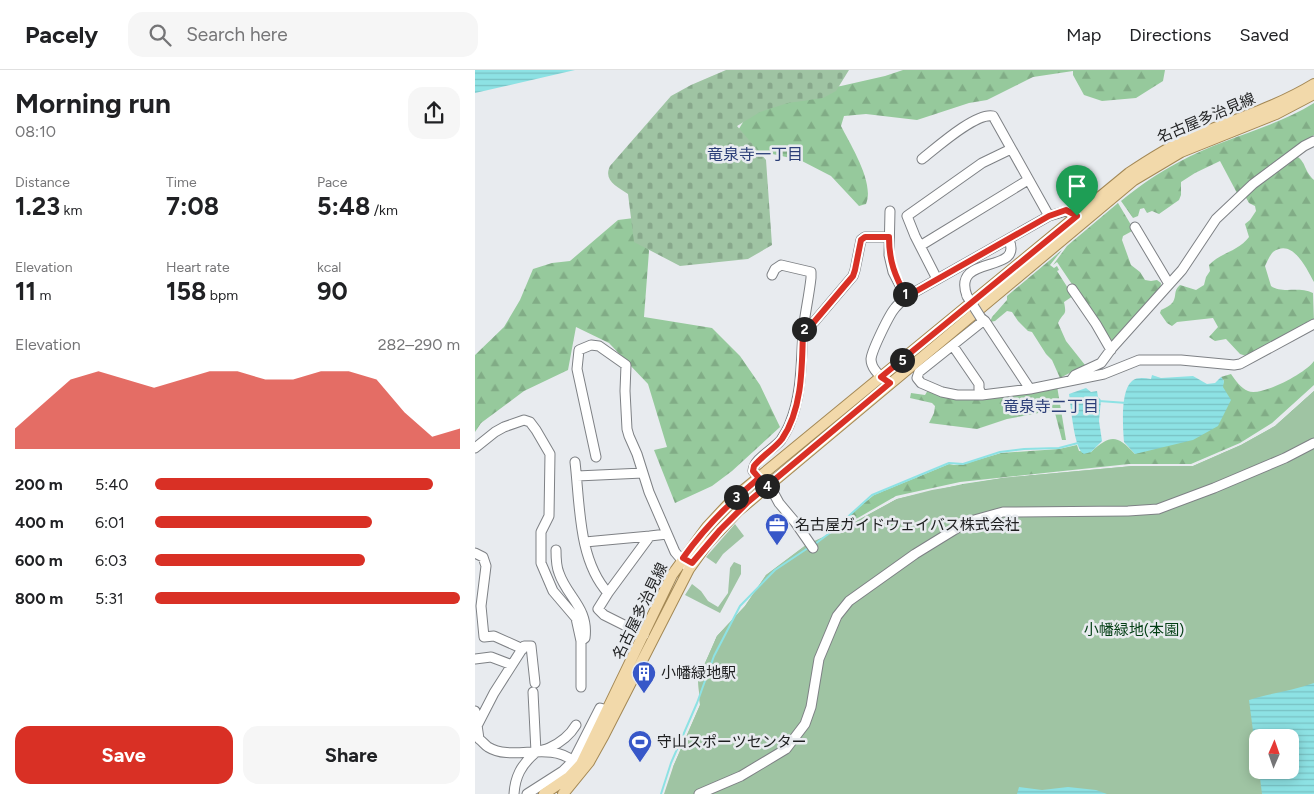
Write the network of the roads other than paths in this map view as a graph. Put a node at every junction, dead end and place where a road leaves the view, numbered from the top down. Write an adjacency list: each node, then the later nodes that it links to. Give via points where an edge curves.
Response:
1 (1314, 84): 9 (main road, 名古屋多治見線, via 1277,104 1156,155)
2 (1314, 94): 26 (main road, 名古屋多治見線, via 1276,114 1181,152 1134,180)
3 (1314, 140): 16 (street, via 1253,184 1216,219)
4 (1011, 149): 5 (street, via 993,116 989,115 959,130); 6 (street); 13 (street, via 982,163 907,216)
5 (922, 159)
6 (1028, 180): 8 (street); 13 (street)
7 (890, 211): 11 (street)
8 (1049, 216): 9 (street, via 1066,210); 12 (street)
9 (1077, 216): 24 (main road, 名古屋多治見線)
10 (1135, 227): 16 (street)
11 (889, 237): 18 (street, via 893,272); 21 (street, via 865,237 861,240 853,276 814,322)
12 (1009, 240): 15 (street); 19 (street, bridge, via 1012,248 1007,258 978,267 967,276 967,296)
13 (920, 246): 15 (street)
14 (772, 275): 21 (street, via 781,265 811,272)
15 (937, 279): 18 (street)
16 (1169, 284): 23 (street)
17 (1072, 290): 23 (street)
18 (906, 297): 24 (street, via 888,319 871,358)
19 (982, 319): 22 (street); 27 (street)
20 (1314, 324): 25 (street, via 1240,364 1139,360 1104,374)
21 (803, 329): 35 (street, via 796,406 781,439 754,466 753,471)
22 (953, 346): 28 (street, via 979,384); 28 (street, via 919,372 917,378 942,392)
23 (1111, 350): 25 (street, via 1101,364 1075,375)
24 (881, 377): 26 (street); 35 (main road, 名古屋多治見線)
25 (1070, 381): 27 (street)
26 (890, 383): 36 (main road, 名古屋多治見線)
27 (1030, 389): 28 (street)
28 (982, 395)
29 (1314, 443): 63 (street, via 1285,458 1158,509 1003,512 967,522 849,600 837,616 819,659 805,724 786,750 741,776)
30 (475, 448): 48 (street, via 495,432 524,420 536,430 550,454 549,516 541,532 541,563 553,591 576,618)
31 (596, 457): 33 (street, via 577,370 579,350 591,345 599,346 626,365 627,429)
32 (575, 462): 34 (street)
33 (643, 473): 34 (street); 37 (street)
34 (577, 476): 39 (street)
35 (759, 478): 36 (street); 43 (main road, 名古屋多治見線, via 713,520)
36 (767, 486): 40 (street); 43 (main road, 名古屋多治見線)
37 (667, 534): 38 (street); 43 (street)
38 (650, 536): 39 (street); 44 (street)
39 (585, 542): 44 (street, via 591,565)
40 (813, 548)
41 (556, 550): 46 (street, via 558,572)
42 (475, 553): 49 (street, via 483,557 486,566 481,606 484,637 494,636)
43 (684, 560): 47 (main road, 名古屋多治見線, via 672,575); 59 (main road, 名古屋多治見線, via 658,625 604,735 589,762)
44 (608, 593): 45 (street)
45 (598, 609): 46 (street); 47 (street)
46 (582, 611): 48 (street, via 586,634)
47 (644, 635): 53 (main road, 名古屋多治見線)
48 (581, 641): 52 (street)
49 (523, 649): 51 (street); 57 (street, via 531,646)
50 (475, 658): 51 (street, via 491,657)
51 (512, 665): 56 (street)
52 (581, 688)
53 (607, 710): 58 (street, via 600,708); 59 (main road, 名古屋多治見線, via 581,764 569,777)
54 (475, 711): 56 (street)
55 (576, 725): 57 (street, via 559,742)
56 (477, 726): 57 (street, via 479,739 489,747 504,752)
57 (536, 752): 58 (street, via 562,754); 60 (street, via 518,773)
58 (573, 761): 61 (street)
59 (563, 791): 62 (main road)
60 (514, 794)
61 (527, 794)
62 (544, 794)
63 (699, 794)

